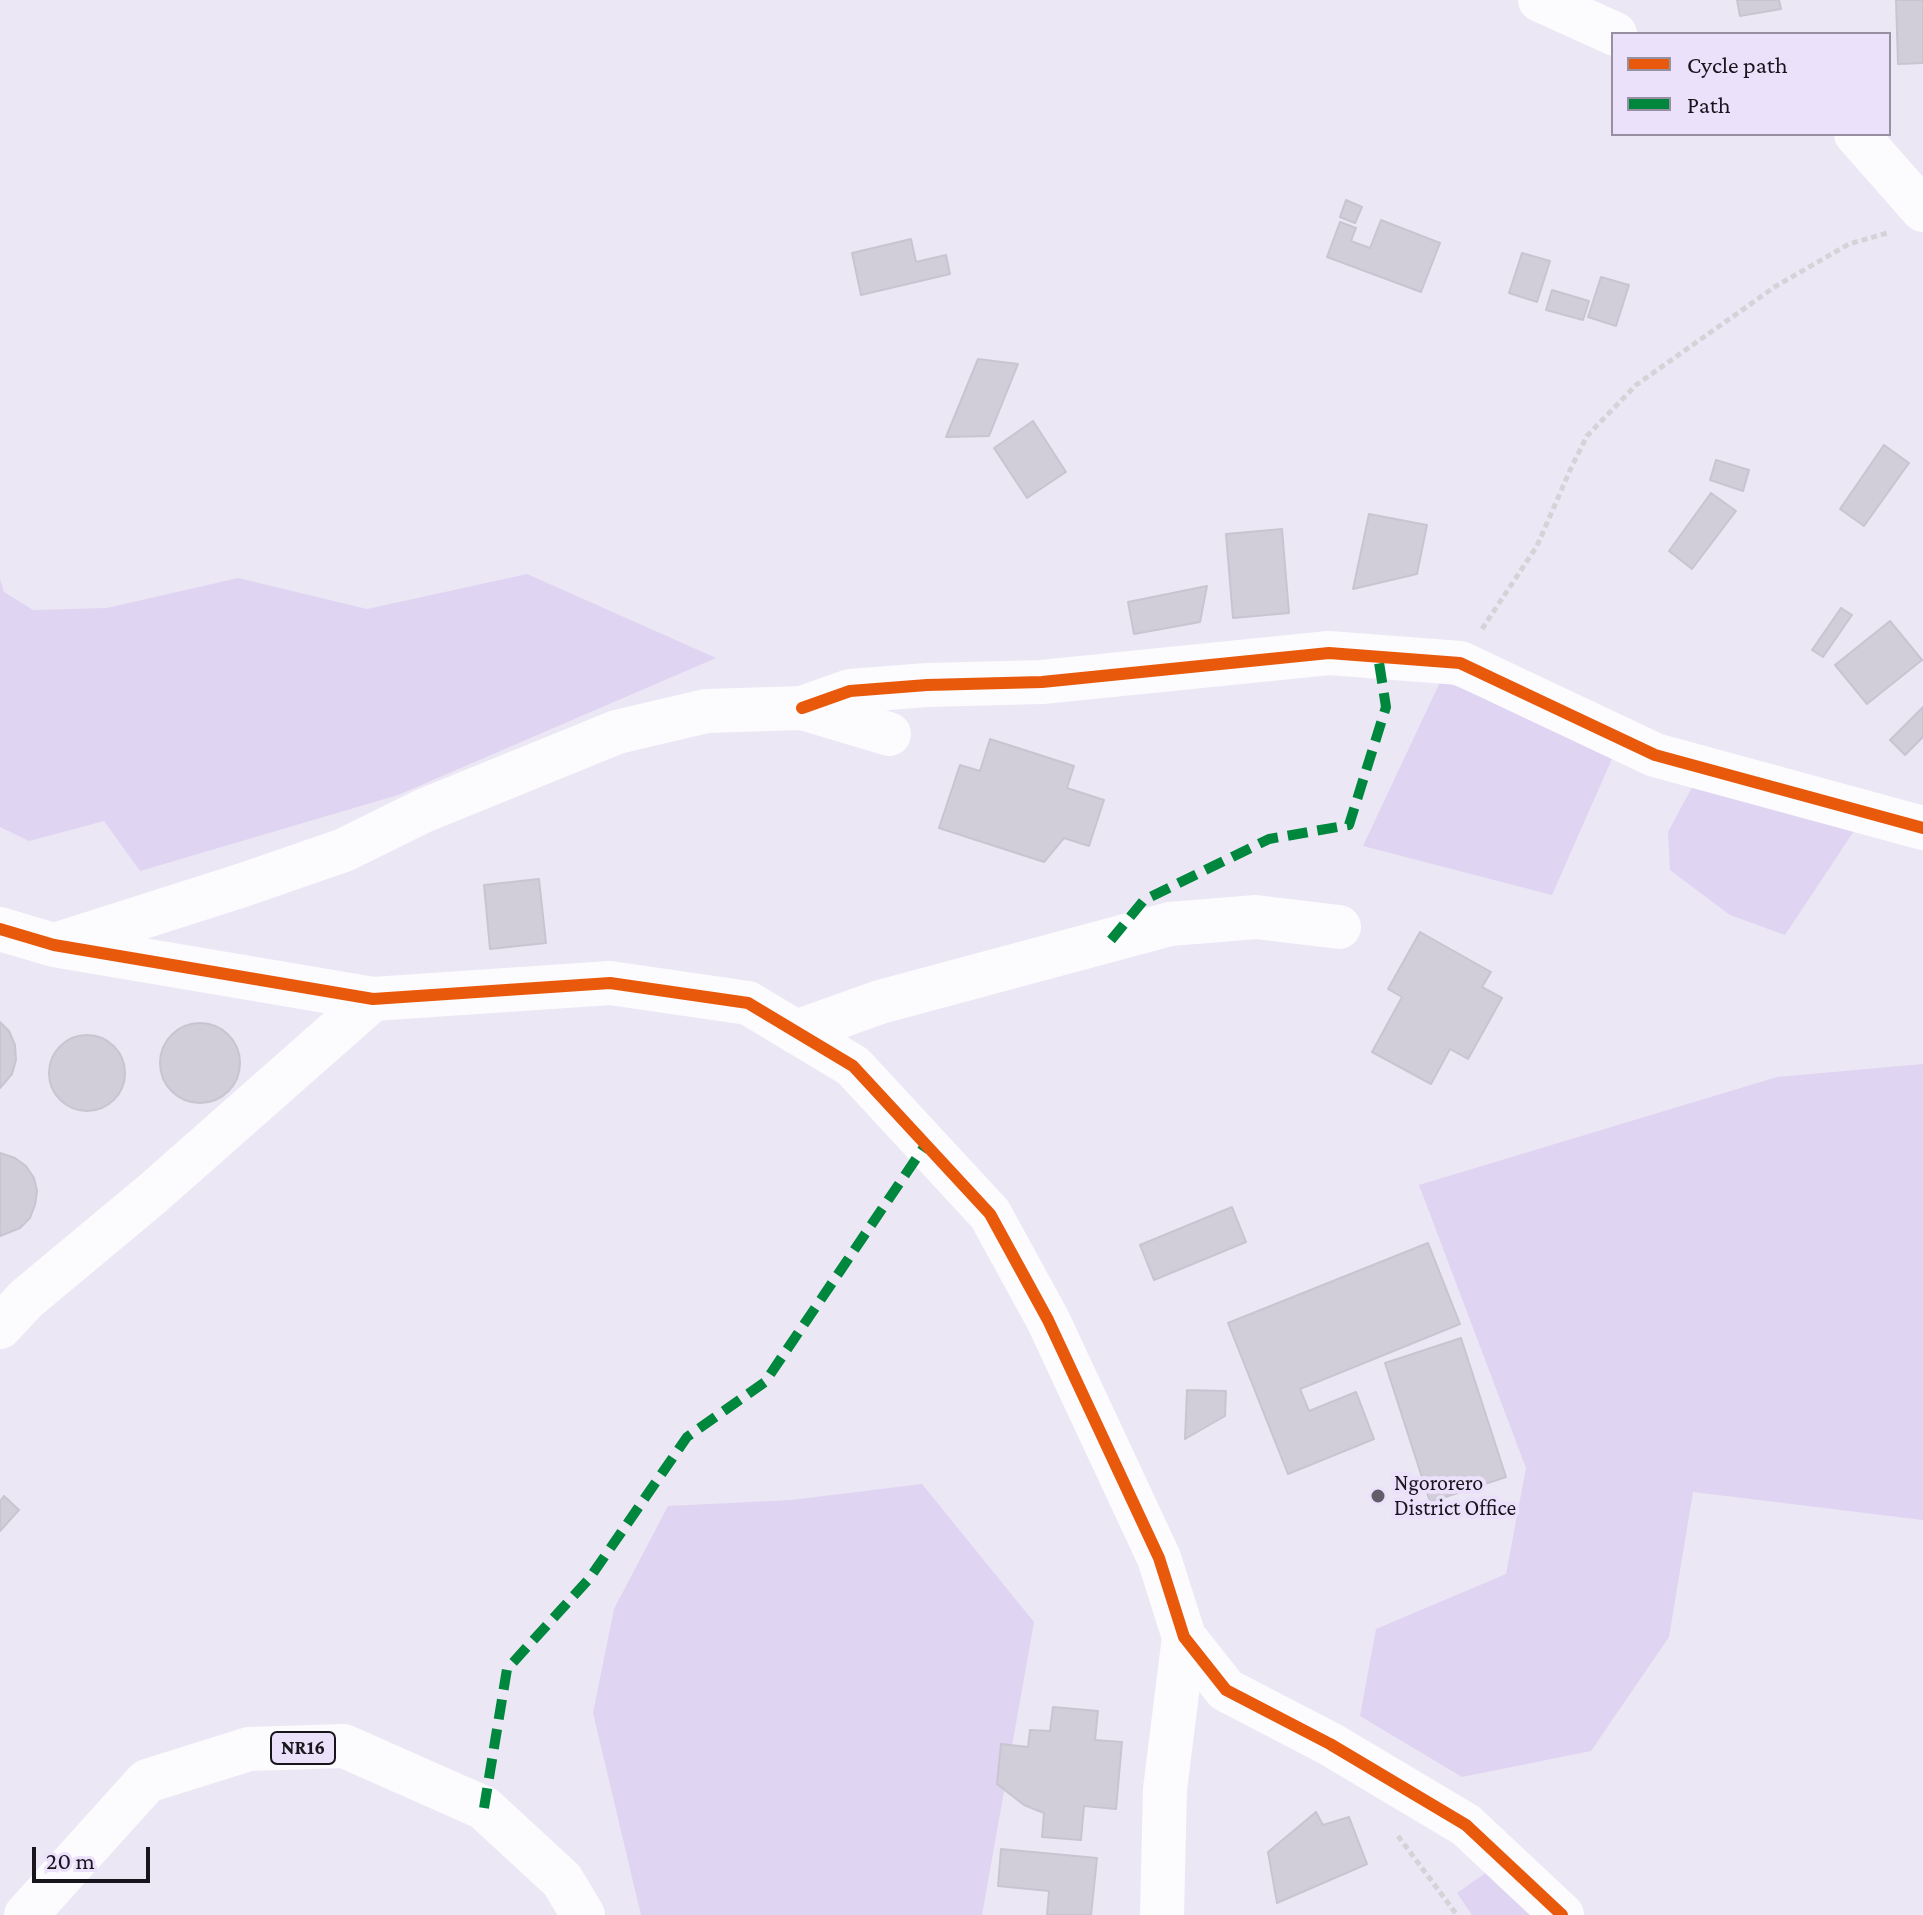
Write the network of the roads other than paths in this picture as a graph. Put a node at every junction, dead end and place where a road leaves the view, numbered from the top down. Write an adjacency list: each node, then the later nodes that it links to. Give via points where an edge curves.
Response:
1 (1540, 0): 2 (street)
2 (1611, 32)
3 (1857, 136): 4 (street)
4 (1908, 220)
5 (802, 708): 6 (street); 7 (street, via 850,691 1042,682 1329,653 1460,663 1655,755); 10 (street, via 706,711 617,732 423,811 344,850)
6 (889, 734)
7 (1923, 828)
8 (1339, 927): 12 (street, via 1256,917 1170,924 880,1002)
9 (0, 929): 10 (street)
10 (54, 945): 11 (street)
11 (373, 999): 12 (street, via 610,983 748,1003); 13 (street)
12 (796, 1032): 14 (street, via 853,1066 990,1214 1048,1320 1159,1558)
13 (0, 1327)
14 (1184, 1637): 17 (street, via 1165,1789); 18 (street, via 1226,1690 1466,1825)
15 (26, 1915): 16 (street, NR16, via 147,1781 249,1749 344,1746 484,1808 562,1880)
16 (583, 1915)
17 (1162, 1915)
18 (1562, 1915)

